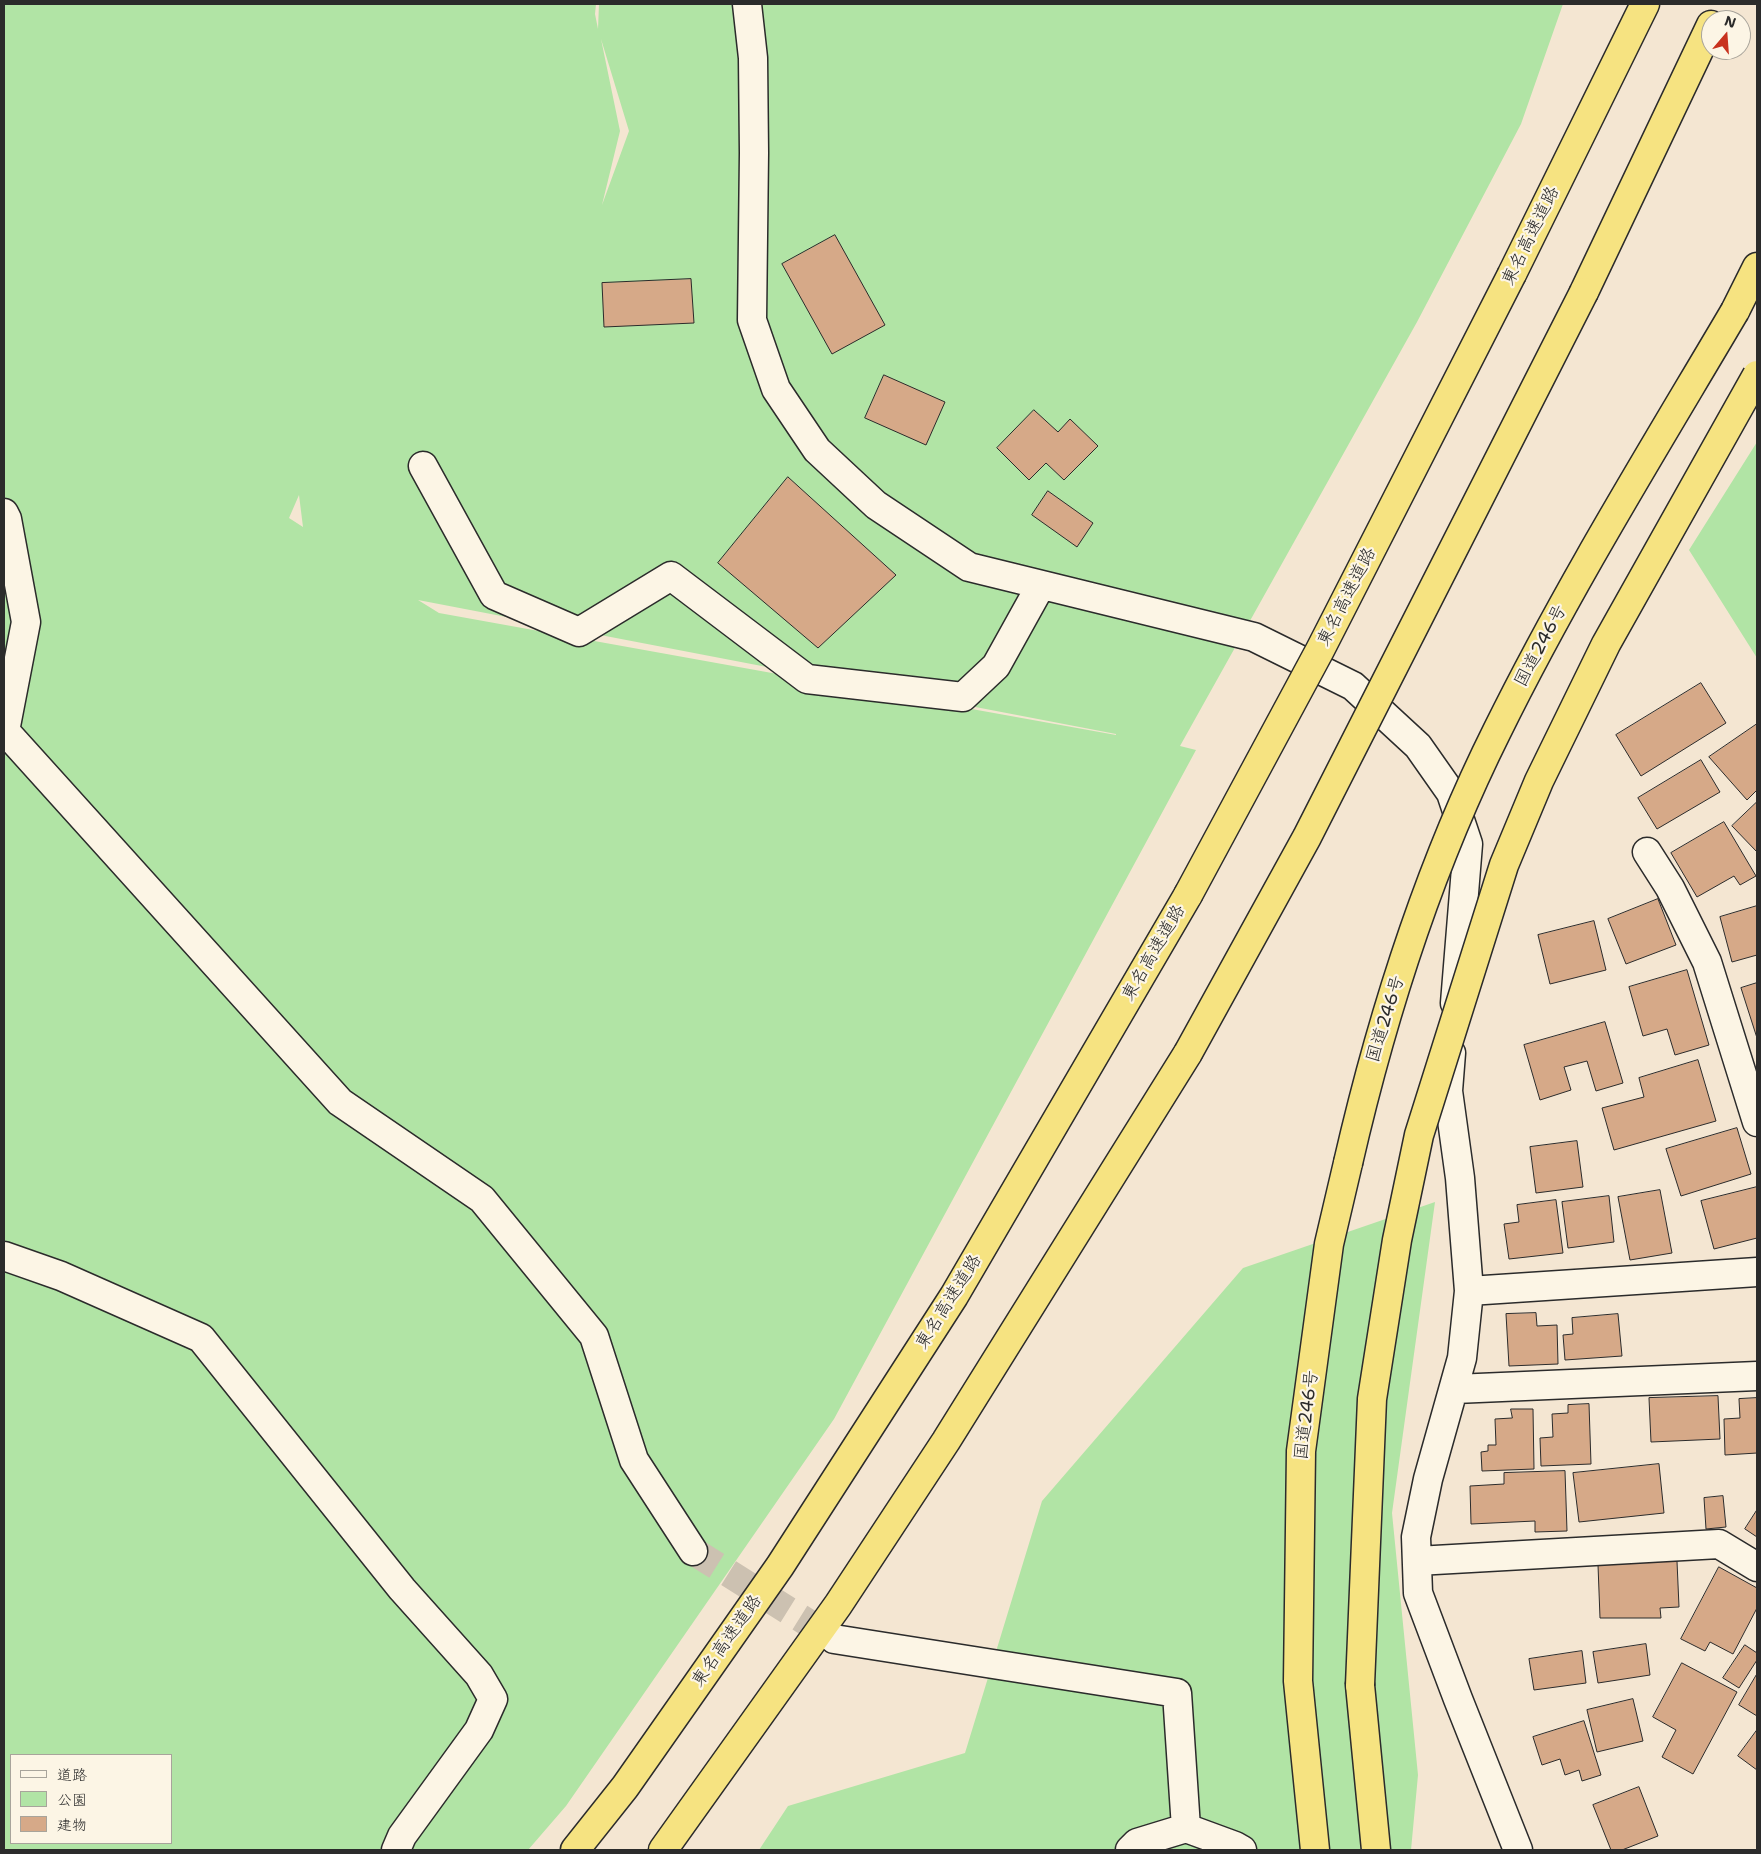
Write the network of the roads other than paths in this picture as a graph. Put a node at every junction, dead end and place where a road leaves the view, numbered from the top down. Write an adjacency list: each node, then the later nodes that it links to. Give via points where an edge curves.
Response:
1 (747, 4): 8 (street, via 753,77 752,320 776,389 818,450 876,505 969,567)
2 (1644, 4): 22 (highway, 東名高速道路, bridge, via 1512,274 1320,650 1188,895 954,1296 780,1566)
3 (1701, 46): 23 (highway, bridge, via 1584,292 1307,838 1188,1053 940,1450 838,1605)
4 (1757, 267): 26 (highway, 国道246号, bridge, via 1556,616 1496,732 1450,836 1414,933 1366,1083 1329,1244 1301,1451 1298,1681)
5 (1757, 375): 27 (highway, bridge, via 1606,644 1539,781 1504,865 1419,1135 1396,1240 1372,1399 1360,1685)
6 (423, 466): 8 (street, via 494,595 579,632 671,576 807,679 962,697 996,666)
7 (4, 513): 16 (street, via 26,622 5,731 340,1102 482,1199 594,1336 634,1460)
8 (1041, 585): 13 (street, via 1254,637 1353,686 1418,746 1451,793 1468,844 1448,1091 1460,1178)
9 (1647, 852): 10 (street, via 1670,888 1707,962)
10 (1757, 1122)
11 (4, 1256): 21 (street, via 61,1276 201,1338 402,1589 479,1674 494,1699 479,1730 402,1836)
12 (1757, 1272): 13 (street)
13 (1469, 1291): 15 (street, via 1462,1358)
14 (1757, 1376): 15 (street)
15 (1455, 1389): 17 (street, via 1428,1479 1416,1536)
16 (693, 1551)
17 (1417, 1561): 18 (street, via 1719,1544); 28 (street, via 1418,1594)
18 (1757, 1567)
19 (834, 1640): 20 (street, via 1178,1693)
20 (1186, 1828): 24 (street, via 1138,1843); 25 (street)
21 (396, 1850)
22 (576, 1850)
23 (663, 1850)
24 (1130, 1850)
25 (1242, 1850)
26 (1315, 1850)
27 (1376, 1850)
28 (1518, 1850)

